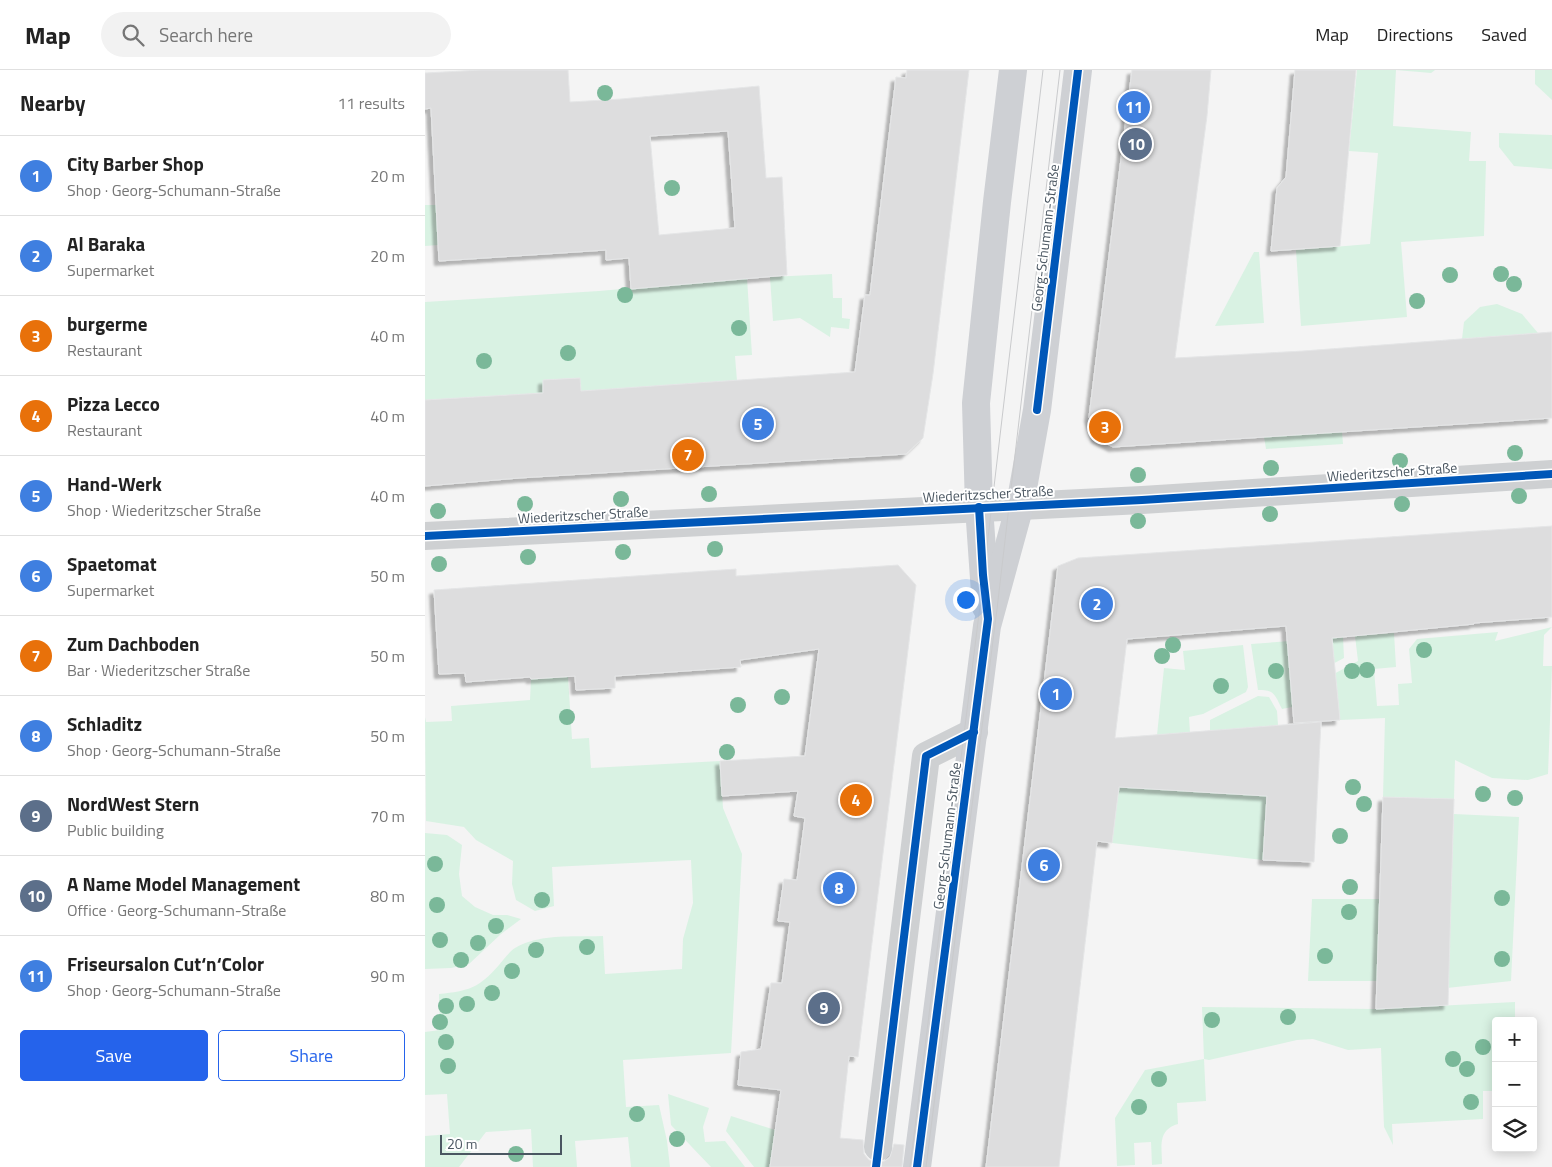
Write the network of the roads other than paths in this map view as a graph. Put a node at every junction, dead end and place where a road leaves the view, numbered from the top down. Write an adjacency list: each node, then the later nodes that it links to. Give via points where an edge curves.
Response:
1 (1013, 70): 5 (main road, Georg-Schumann-Straße, via 977,384)
2 (1078, 70): 4 (main road, Georg-Schumann-Straße, via 1037,410)
3 (1552, 474): 4 (street, Wiederitzscher Straße)
4 (1020, 505): 5 (street, Wiederitzscher Straße); 7 (main road, Georg-Schumann-Straße)
5 (979, 508): 6 (street, Wiederitzscher Straße); 7 (main road, Georg-Schumann-Straße)
6 (425, 536)
7 (988, 619): 8 (main road, Georg-Schumann-Straße)
8 (974, 732): 9 (street, via 926,756); 10 (main road, Georg-Schumann-Straße)
9 (878, 1148)
10 (917, 1167)

